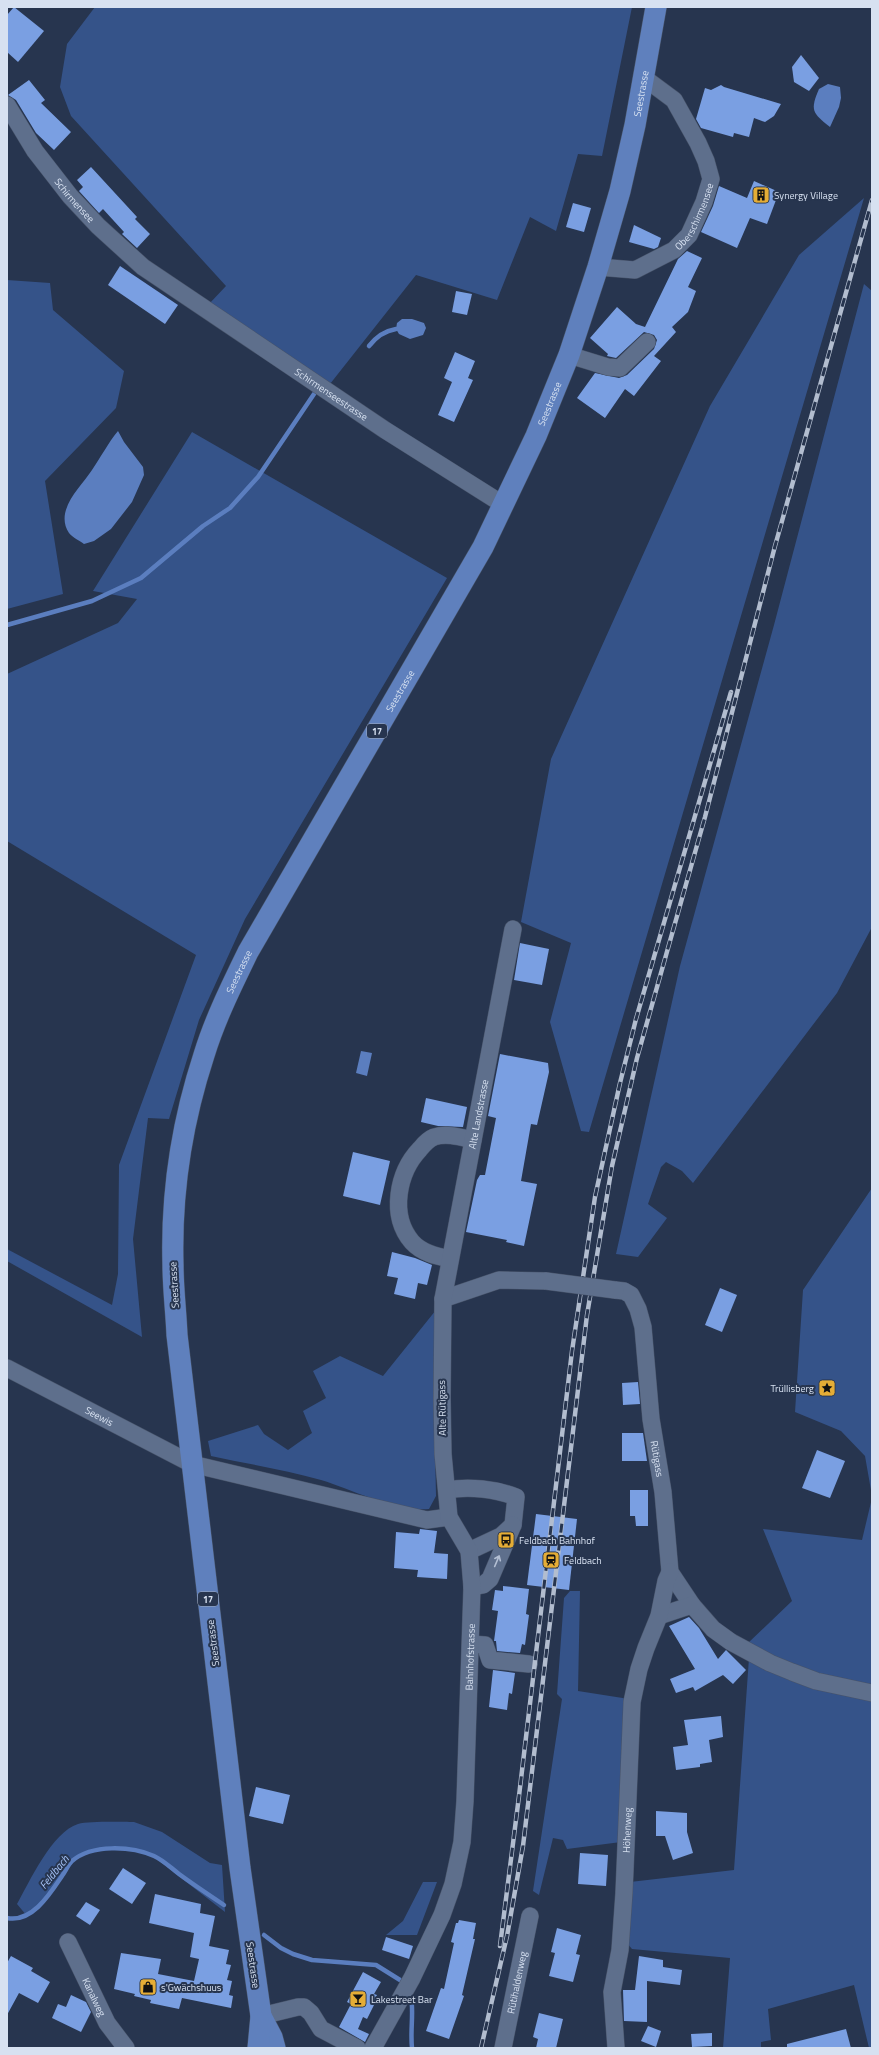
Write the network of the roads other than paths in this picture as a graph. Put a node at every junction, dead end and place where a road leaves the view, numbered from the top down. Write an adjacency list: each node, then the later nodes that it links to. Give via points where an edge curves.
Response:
1 (656, 7): 2 (main road, Seestrasse / 17)
2 (643, 77): 4 (main road, Seestrasse / 17, via 620,191); 4 (street, Oberschirmensee, via 674,100 698,143 711,180 689,235 674,250 635,270)
3 (7, 105): 5 (street, Schirmensee, via 35,151 70,196 114,241)
4 (598, 267): 7 (main road, Seestrasse / 17)
5 (160, 280): 8 (street, Schirmenseestrasse, via 385,430)
6 (647, 342): 7 (street, via 620,368)
7 (569, 355): 8 (main road, Seestrasse / 17)
8 (504, 505): 14 (main road, Seestrasse / 17, via 456,594 248,952 204,1055 187,1124 174,1212 173,1265 177,1334)
9 (514, 930): 10 (street, Alte Landstrasse)
10 (473, 1140): 11 (street, Alte Landstrasse); 11 (street, via 450,1135 432,1138 415,1153 400,1188 402,1222 412,1242 428,1253)
11 (450, 1259): 12 (street, Alte Landstrasse)
12 (443, 1299): 15 (street, Alte Rütigass, via 443,1454); 19 (street, Rütigass, bridge, via 478,1279 546,1281 624,1291 630,1295 638,1309 643,1327 651,1419 663,1492)
13 (7, 1368): 14 (street, Seewis)
14 (192, 1464): 16 (street, via 427,1520); 28 (main road, Seestrasse / 17, via 240,1868)
15 (447, 1490): 16 (street, Alte Rütigass); 17 (street, via 467,1488 507,1493 516,1497)
16 (450, 1517): 18 (street, Bahnhofstrasse)
17 (513, 1525): 18 (street, via 501,1536); 20 (street, one-way to 17, via 484,1585 490,1579)
18 (469, 1551): 20 (street, Bahnhofstrasse)
19 (670, 1572): 21 (street, Rütigass); 22 (street, Höhenweg)
20 (472, 1587): 23 (street, Bahnhofstrasse)
21 (692, 1604): 22 (street); 25 (street, Rütigass, via 713,1629 770,1663 816,1681)
22 (659, 1616): 35 (street, Höhenweg, via 646,1648 632,1702 624,1900 620,1950 612,1992)
23 (470, 1644): 24 (street, via 485,1645 490,1660); 33 (street, Bahnhofstrasse, via 465,1801 453,1884 444,1910 412,1978)
24 (529, 1664)
25 (872, 1693)
26 (530, 1916): 34 (street, Rütihaldenweg)
27 (68, 1942): 29 (street, Kanalweg, via 105,2018)
28 (261, 2016): 30 (main road, Seestrasse / 17); 31 (main road, Seestrasse / 17); 32 (street, via 298,2007 307,2008 321,2029)
29 (126, 2048)
30 (258, 2048)
31 (275, 2048)
32 (357, 2048)
33 (373, 2048)
34 (503, 2048)
35 (616, 2048)

